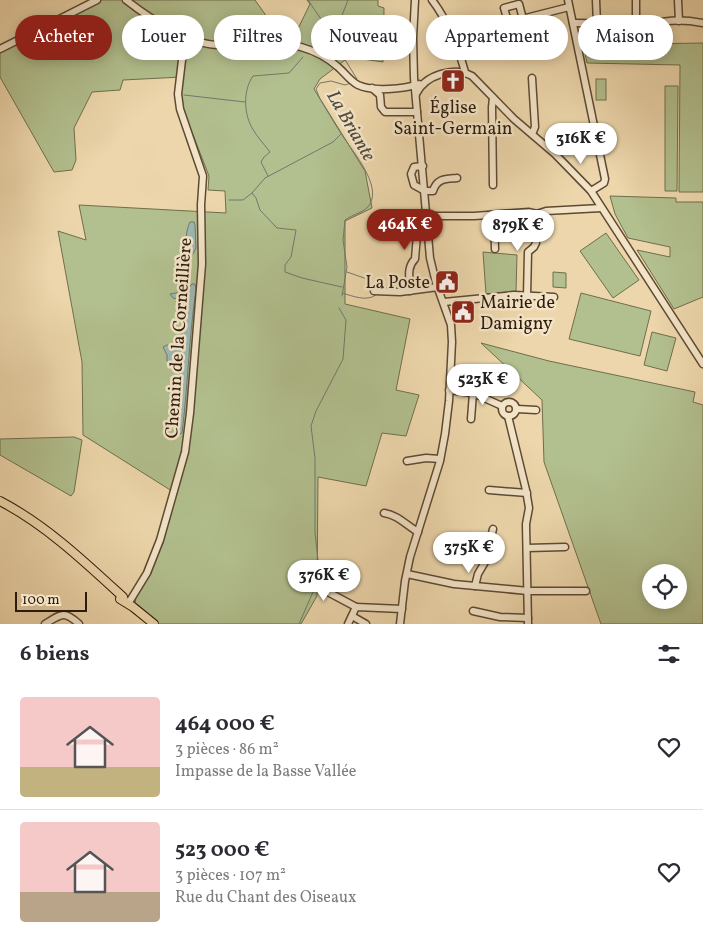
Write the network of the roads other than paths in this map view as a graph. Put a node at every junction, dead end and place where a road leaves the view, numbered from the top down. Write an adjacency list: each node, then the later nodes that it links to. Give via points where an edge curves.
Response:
1 (97, 0): 19 (street)
2 (126, 0): 9 (street)
3 (415, 0): 24 (street, via 412,38)
4 (432, 0): 21 (street, via 452,35)
5 (596, 0): 11 (street)
6 (636, 0): 12 (street)
7 (678, 0): 14 (street)
8 (568, 3): 10 (street); 15 (street)
9 (147, 15)
10 (534, 15)
11 (597, 15)
12 (636, 15)
13 (673, 21): 14 (street)
14 (679, 21): 17 (street)
15 (574, 23): 16 (street); 36 (street, via 605,179)
16 (578, 23)
17 (703, 23)
18 (204, 44): 25 (street, via 290,44 325,56 358,84)
19 (0, 49)
20 (182, 60): 74 (street, Chemin de la Corneillière, via 178,94 180,109 203,181 202,264 190,413 185,452 160,540 147,573)
21 (465, 72): 23 (street, via 452,71); 29 (street)
22 (532, 78): 31 (street, via 535,127)
23 (425, 83): 24 (street); 27 (street)
24 (415, 85): 26 (street); 27 (street)
25 (371, 88): 26 (street); 28 (street)
26 (385, 88): 28 (street)
27 (416, 94): 30 (street)
28 (380, 95): 30 (street, via 385,112)
29 (493, 98): 31 (street); 34 (street)
30 (417, 112): 32 (street)
31 (532, 134): 36 (street)
32 (423, 166): 35 (street); 35 (street, via 414,167 411,174 414,185)
33 (457, 178): 35 (street, via 440,180 433,191)
34 (493, 185)
35 (425, 191): 40 (street)
36 (591, 191): 37 (street)
37 (601, 208): 38 (street); 51 (street)
38 (537, 214): 39 (street); 48 (street, via 536,243 528,252)
39 (494, 215): 40 (street); 44 (street)
40 (427, 216): 42 (street)
41 (395, 233): 43 (street)
42 (428, 234): 43 (street); 45 (street)
43 (416, 235): 47 (street, via 415,259 410,264)
44 (495, 249)
45 (438, 287): 47 (street); 50 (street)
46 (377, 291): 47 (street)
47 (410, 291)
48 (527, 296): 49 (street); 50 (street)
49 (554, 297)
50 (444, 302): 52 (street, via 451,325)
51 (703, 364)
52 (450, 390): 53 (street); 59 (street)
53 (473, 393): 54 (street); 58 (street)
54 (502, 406): 55 (street, via 510,401); 57 (street)
55 (517, 409): 56 (street); 57 (street)
56 (536, 410)
57 (508, 416): 62 (street)
58 (471, 418)
59 (440, 459): 60 (street); 66 (street)
60 (407, 461)
61 (489, 490): 62 (street)
62 (527, 493): 68 (street)
63 (0, 502): 74 (main road, via 39,524)
64 (384, 513): 66 (street, via 398,517)
65 (493, 529): 71 (street)
66 (418, 532): 69 (street)
67 (565, 547): 68 (street)
68 (527, 548): 72 (street)
69 (407, 574): 71 (street); 76 (street)
70 (327, 577): 75 (street, via 326,592)
71 (475, 586): 72 (street)
72 (528, 591): 73 (street); 79 (street)
73 (586, 591)
74 (128, 603): 82 (main road); 83 (main road)
75 (356, 608): 76 (street); 78 (street)
76 (402, 609): 86 (street)
77 (473, 611): 79 (street)
78 (352, 616): 84 (street); 85 (street)
79 (528, 621)
80 (46, 624): 81 (street, via 61,614 67,614)
81 (79, 624)
82 (149, 624)
83 (154, 624)
84 (348, 624)
85 (366, 624)
86 (400, 624)

